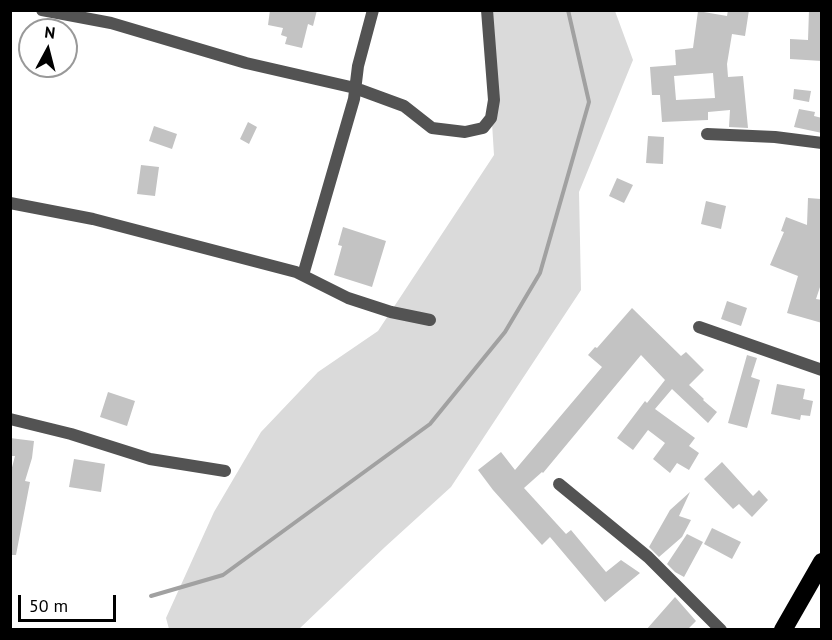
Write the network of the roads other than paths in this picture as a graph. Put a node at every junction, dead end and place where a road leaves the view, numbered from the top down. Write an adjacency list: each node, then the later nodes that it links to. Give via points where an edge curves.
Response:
1 (42, 10): 4 (street, via 111,23 246,63)
2 (373, 10): 4 (street)
3 (487, 10): 4 (street, via 494,100 491,118 483,128 465,132 432,128 404,105)
4 (355, 88): 8 (street)
5 (707, 134): 6 (street)
6 (822, 143)
7 (10, 203): 8 (street, via 93,219)
8 (303, 275): 9 (street, via 348,298)
9 (430, 320)
10 (699, 327): 11 (street)
11 (822, 370)
12 (10, 419): 13 (street, via 150,459)
13 (225, 471)
14 (559, 484): 16 (street, via 648,557)
15 (822, 562): 17 (highway)
16 (721, 630)
17 (783, 630)

